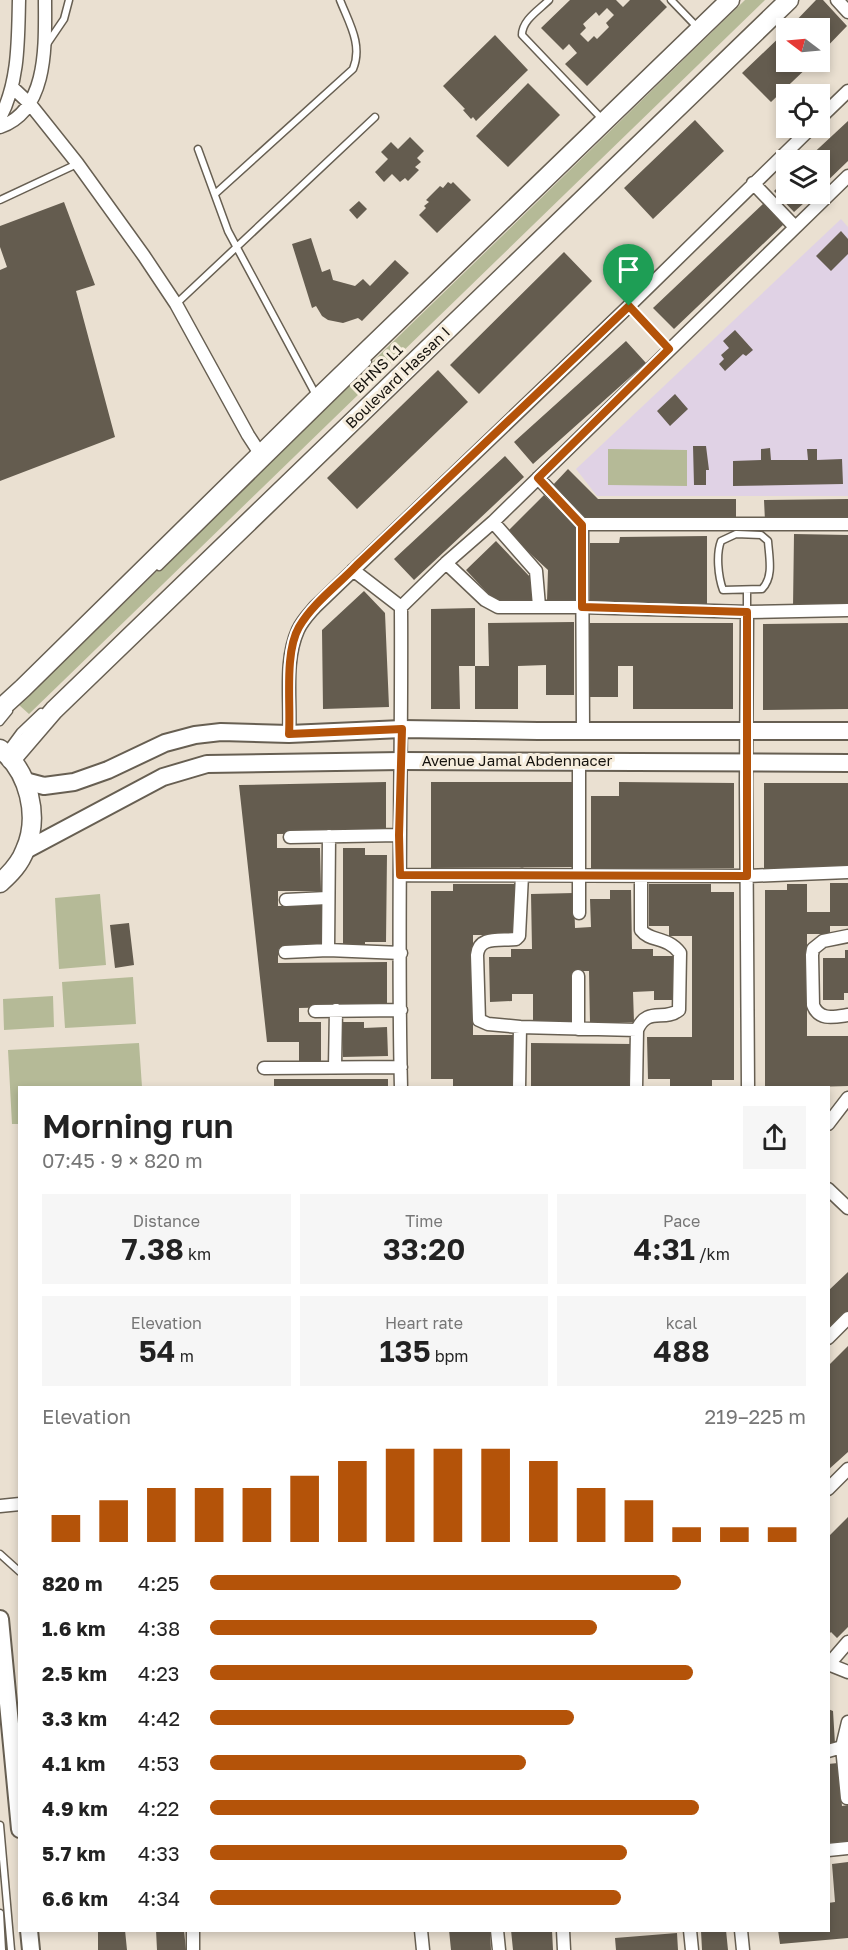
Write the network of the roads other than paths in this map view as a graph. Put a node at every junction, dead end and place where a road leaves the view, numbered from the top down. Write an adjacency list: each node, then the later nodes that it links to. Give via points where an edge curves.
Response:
1 (19, 0): 13 (street)
2 (45, 0): 12 (street)
3 (69, 0): 12 (lane, via 64,19)
4 (340, 0): 26 (lane, via 357,44 353,69)
5 (549, 0): 19 (lane, via 528,20 522,35)
6 (671, 0): 11 (lane)
7 (730, 0): 11 (main road)
8 (789, 0): 61 (main road, Boulevard Hassan I)
9 (837, 0): 10 (street)
10 (848, 12)
11 (699, 29): 19 (main road)
12 (44, 49): 15 (street)
13 (12, 87): 15 (street); 18 (street)
14 (848, 91): 16 (street)
15 (30, 104): 20 (street, via 20,116); 23 (street)
16 (830, 108)
17 (375, 117): 29 (lane)
18 (0, 118)
19 (604, 120): 34 (main road)
20 (0, 127)
21 (800, 138): 25 (street)
22 (198, 149): 26 (lane)
23 (77, 163): 27 (lane); 30 (street)
24 (848, 176): 28 (street)
25 (753, 183): 28 (street); 31 (street)
26 (215, 194): 29 (lane)
27 (0, 200)
28 (795, 227): 32 (street)
29 (236, 247): 30 (lane); 34 (lane)
30 (176, 304): 35 (street)
31 (629, 306): 32 (lane); 44 (street)
32 (669, 349): 36 (street)
33 (371, 359): 46 (lane, BHNS L1)
34 (318, 398): 35 (main road)
35 (261, 455): 54 (main road)
36 (538, 478): 37 (street); 39 (street)
37 (493, 522): 43 (street); 48 (street, via 536,571)
38 (848, 524): 40 (street)
39 (582, 525): 40 (street); 49 (street)
40 (743, 530): 47 (lane, via 761,535 768,542 768,583 762,589); 47 (lane, via 721,541 720,581 723,590)
41 (220, 538): 42 (lane)
42 (195, 563)
43 (446, 563): 48 (street, via 491,604); 50 (street)
44 (353, 570): 50 (street); 60 (street, via 299,627 290,661)
45 (186, 571): 61 (lane, via 20,732)
46 (154, 572)
47 (747, 591): 52 (lane)
48 (539, 606): 49 (street)
49 (582, 607): 52 (street); 57 (street)
50 (401, 608): 56 (street)
51 (848, 610): 52 (street)
52 (747, 612): 58 (street)
53 (55, 667): 55 (lane)
54 (0, 709)
55 (0, 722)
56 (402, 729): 57 (street, Avenue Jamal Abdennacer); 60 (street, Avenue Jamal Abdennacer); 62 (street)
57 (583, 731): 58 (street, Avenue Jamal Abdennacer)
58 (746, 731): 59 (street, Avenue Jamal Abdennacer); 65 (street)
59 (848, 731)
60 (289, 734): 66 (street, Avenue Jamal Abdennacer, via 195,735 165,743 74,782 44,786)
61 (4, 755): 66 (main road)
62 (401, 761): 63 (street, Avenue Jamal Abdennacer); 67 (street); 70 (street, Avenue Jamal Abdennacer, via 207,764 163,777)
63 (579, 762): 65 (street, Avenue Jamal Abdennacer); 74 (street)
64 (848, 763): 65 (street, Avenue Jamal Abdennacer)
65 (746, 764): 76 (street)
66 (25, 781): 70 (main road, via 32,827)
67 (399, 835): 68 (street); 72 (street)
68 (329, 836): 69 (street); 78 (street)
69 (290, 837)
70 (26, 850): 77 (main road)
71 (848, 872): 76 (street)
72 (400, 875): 73 (street); 84 (street)
73 (522, 875): 74 (street); 90 (street, via 519,936 484,941 478,946 477,955 479,1020)
74 (579, 876): 75 (street); 80 (street)
75 (641, 876): 76 (street); 92 (street, via 641,930 671,944 680,953 680,1005 673,1014 646,1017)
76 (747, 876): 99 (street)
77 (0, 883)
78 (327, 898): 79 (street); 82 (street)
79 (286, 900)
80 (579, 913)
81 (848, 936): 89 (street, via 820,943 812,955 814,1010 829,1018)
82 (328, 950): 83 (street); 84 (street)
83 (285, 952)
84 (400, 953): 87 (street)
85 (578, 976): 91 (street)
86 (336, 1010): 87 (street); 88 (street); 95 (street)
87 (401, 1010): 93 (street)
88 (315, 1011)
89 (848, 1015)
90 (520, 1027): 91 (street); 97 (street)
91 (578, 1029): 92 (street)
92 (637, 1030): 98 (street)
93 (401, 1067): 95 (street); 96 (street)
94 (264, 1068): 95 (street)
95 (335, 1068)
96 (401, 1086)
97 (519, 1086)
98 (636, 1086)
99 (748, 1086)
100 (848, 1098): 101 (street)
101 (830, 1121)
102 (830, 1191): 103 (street)
103 (848, 1208)
104 (848, 1318): 105 (street)
105 (830, 1336)
106 (848, 1469): 107 (street)
107 (830, 1487)
108 (18, 1504): 109 (street)
109 (0, 1506)
110 (0, 1554): 111 (lane)
111 (18, 1570)
112 (0, 1619): 118 (street)
113 (848, 1642): 114 (street)
114 (830, 1662)
115 (830, 1665): 116 (street)
116 (848, 1672)
117 (848, 1722): 119 (street)
118 (16, 1730): 121 (street)
119 (842, 1747): 120 (street); 123 (street)
120 (830, 1750)
121 (17, 1775): 122 (street)
122 (18, 1793)
123 (847, 1798)
124 (0, 1825): 136 (lane)
125 (848, 1848): 126 (street)
126 (830, 1850)
127 (0, 1913): 135 (lane)
128 (29, 1932): 137 (street)
129 (193, 1932): 138 (street)
130 (421, 1932): 139 (street)
131 (497, 1932): 140 (street)
132 (563, 1932): 141 (street)
133 (690, 1932): 142 (street)
134 (741, 1932): 143 (street)
135 (2, 1950)
136 (11, 1950)
137 (31, 1950)
138 (193, 1950)
139 (423, 1950)
140 (499, 1950)
141 (564, 1950)
142 (692, 1950)
143 (743, 1950)

